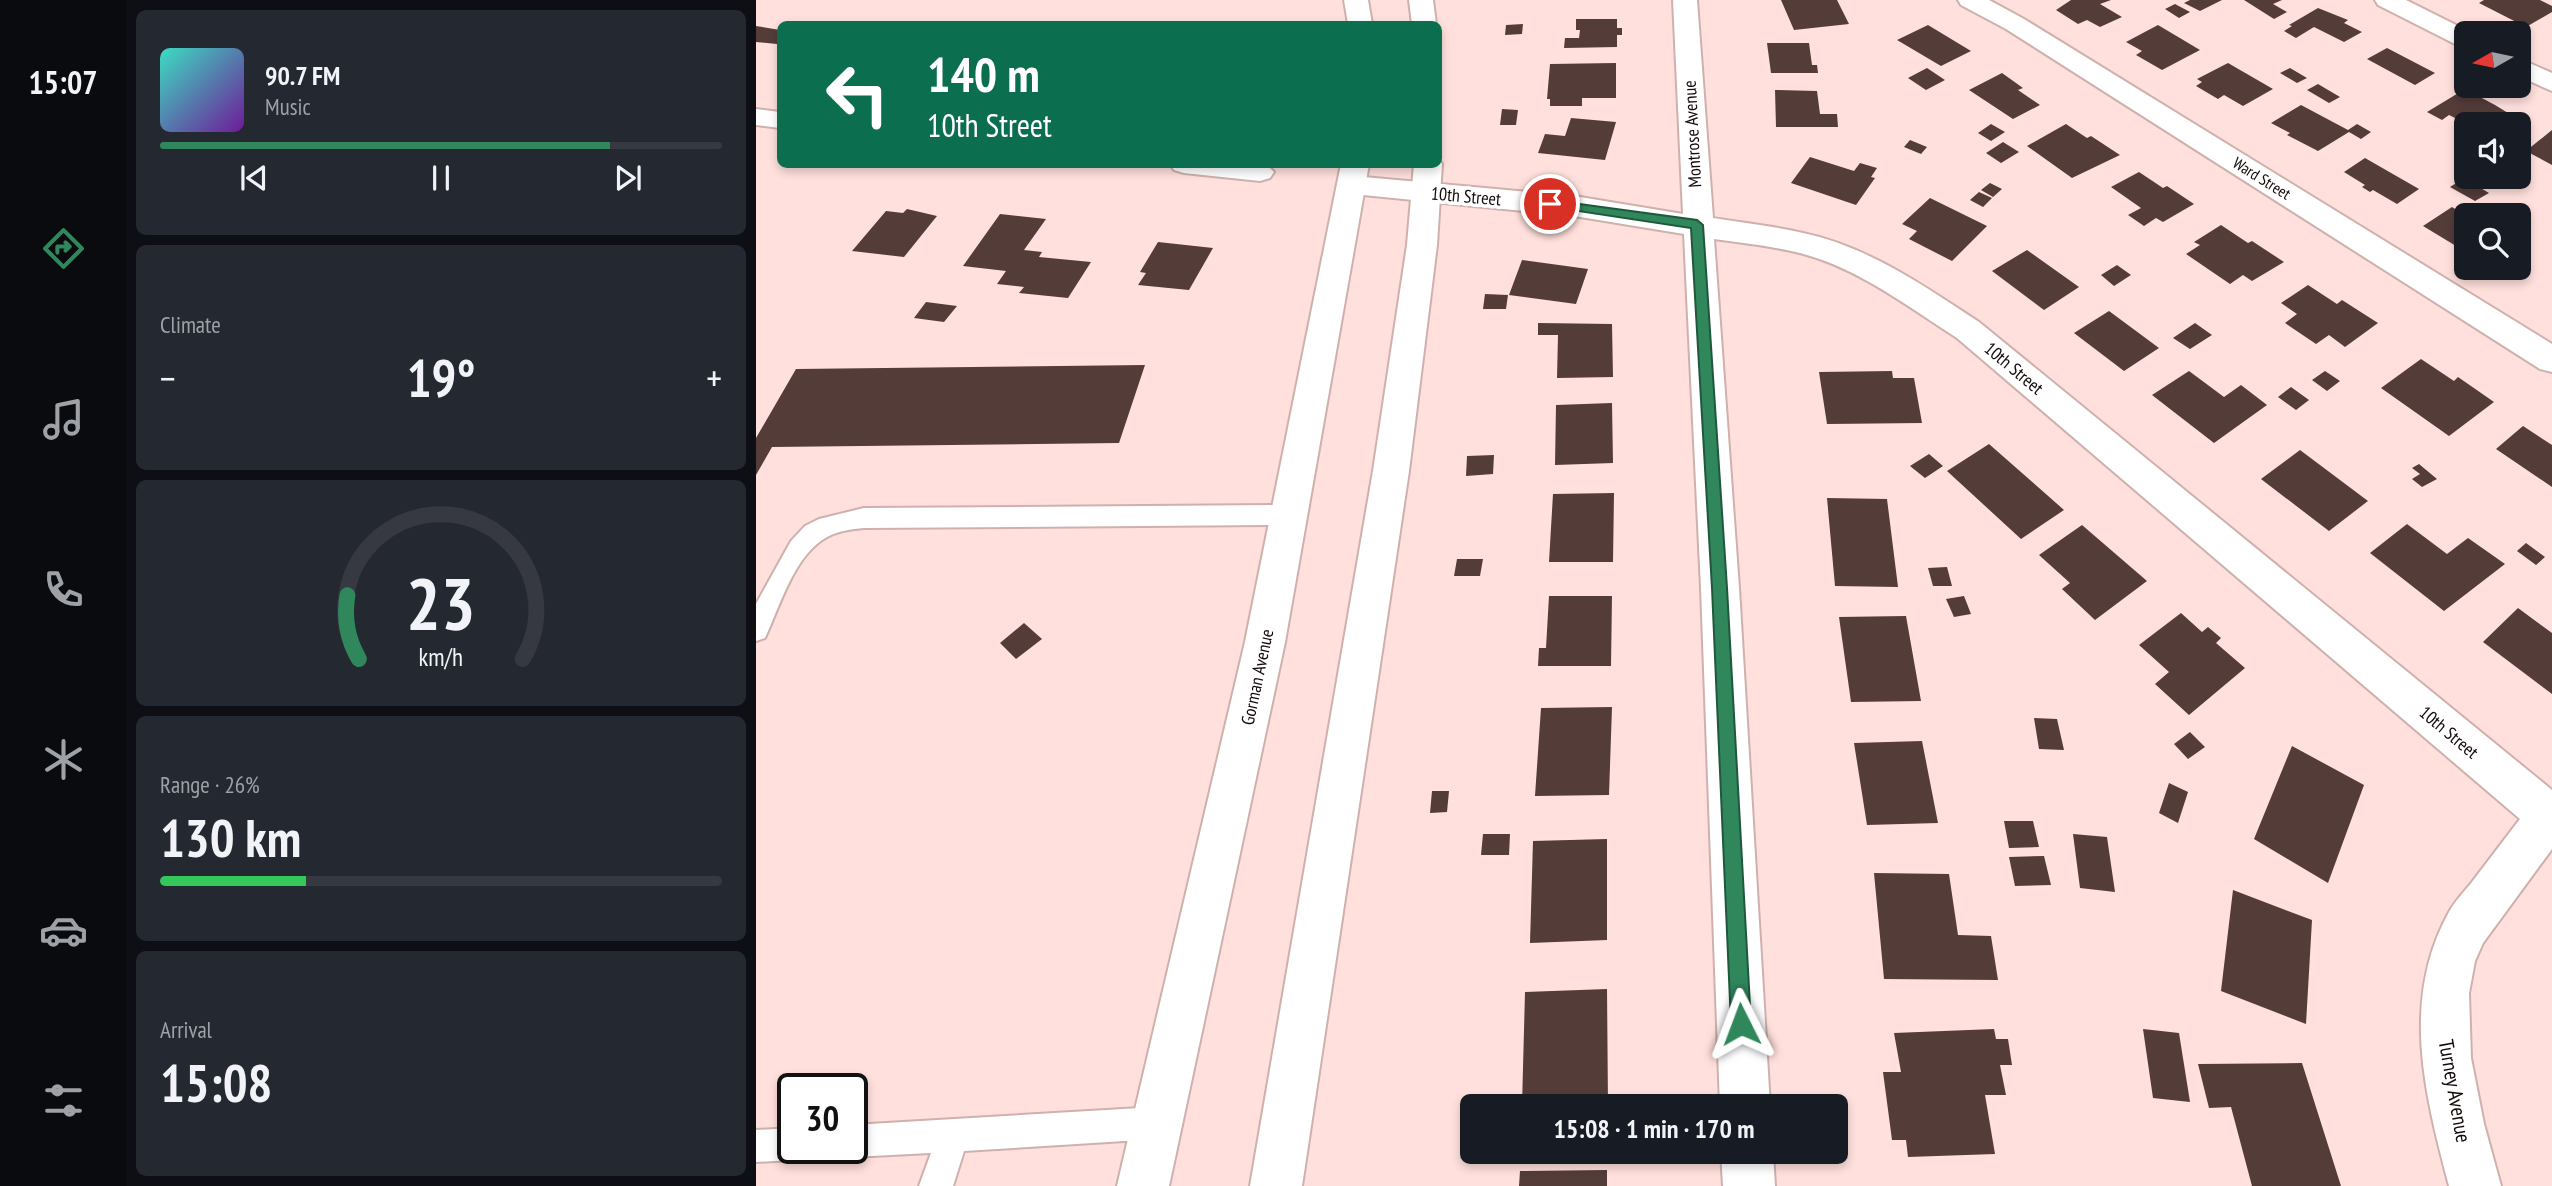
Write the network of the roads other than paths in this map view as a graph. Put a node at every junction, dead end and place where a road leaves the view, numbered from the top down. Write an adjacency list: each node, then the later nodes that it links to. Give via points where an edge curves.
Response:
1 (1356, 0): 6 (street)
2 (1421, 0): 7 (street)
3 (1685, 0): 17 (street, Montrose Avenue)
4 (1970, 0): 18 (street, Ward Street)
5 (2387, 0): 8 (street)
6 (1360, 21)
7 (1424, 21)
8 (2454, 34)
9 (2531, 72): 10 (street)
10 (2552, 83)
11 (756, 117): 12 (street)
12 (777, 120)
13 (1222, 168): 14 (street)
14 (1260, 172)
15 (1354, 175): 16 (street, 10th Street); 19 (street, Gorman Avenue)
16 (1428, 178): 17 (street, 10th Street); 31 (street, via 1391,471)
17 (1697, 225): 21 (street, 10th Street, via 1830,252 1885,276 1947,315); 22 (street, Montrose Avenue)
18 (2552, 360)
19 (1289, 515): 20 (lane, via 841,521 809,537); 23 (street, Gorman Avenue)
20 (756, 630)
21 (2551, 817): 33 (street, Turney Avenue, via 2464,931 2451,968 2443,1019 2446,1062)
22 (1744, 1094)
23 (1157, 1123): 24 (lane); 30 (street, Gorman Avenue)
24 (953, 1135): 25 (lane); 29 (lane)
25 (868, 1140)
26 (777, 1145): 27 (lane)
27 (756, 1146)
28 (1748, 1164): 32 (street)
29 (936, 1186)
30 (1143, 1186)
31 (1276, 1186)
32 (1749, 1186)
33 (2475, 1186)

